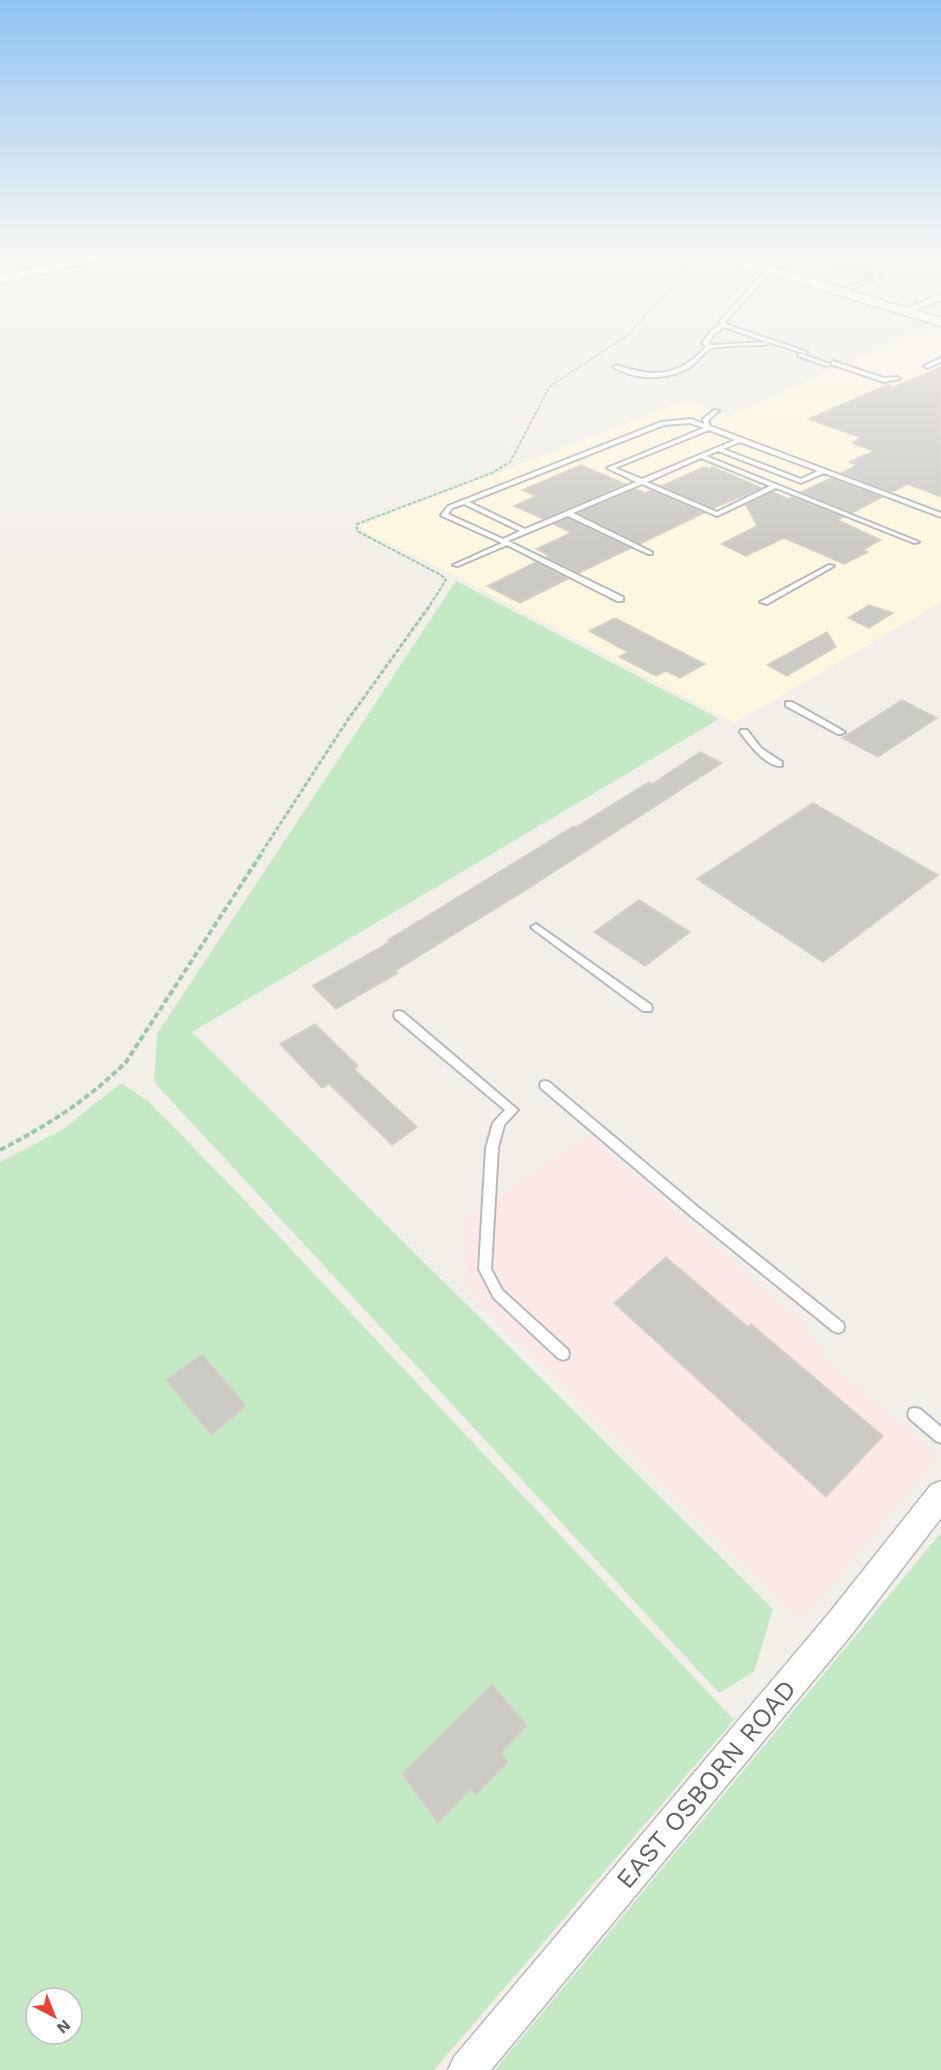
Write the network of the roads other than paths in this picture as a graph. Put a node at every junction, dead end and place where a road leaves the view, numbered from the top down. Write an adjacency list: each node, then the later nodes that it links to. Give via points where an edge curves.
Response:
1 (704, 354): 5 (lane, via 686,369 653,377)
2 (802, 354): 6 (lane, via 884,380)
3 (941, 360): 4 (lane)
4 (927, 366)
5 (616, 367)
6 (897, 379)
7 (716, 411): 8 (lane, via 705,420)
8 (708, 428): 9 (lane); 13 (lane, via 610,468); 15 (lane, via 691,421 663,423)
9 (739, 440): 10 (lane); 12 (lane)
10 (717, 449): 11 (lane); 12 (lane, via 801,481)
11 (700, 456): 13 (lane); 14 (lane)
12 (823, 471): 17 (lane)
13 (641, 482): 14 (lane, via 717,514); 16 (lane)
14 (776, 486): 20 (lane)
15 (464, 501): 18 (lane); 19 (lane, via 450,507 444,515)
16 (567, 513): 18 (lane); 21 (lane)
17 (941, 515)
18 (524, 531): 19 (lane)
19 (505, 542): 22 (lane); 24 (lane)
20 (916, 542)
21 (650, 553)
22 (456, 565)
23 (831, 566): 25 (lane)
24 (620, 599)
25 (764, 602)
26 (789, 704): 28 (lane)
27 (744, 732): 29 (lane, via 758,750)
28 (841, 732)
29 (779, 764)
30 (536, 927): 31 (lane)
31 (647, 1008)
32 (399, 1015): 35 (lane, via 512,1110 499,1123 492,1148 485,1269 498,1294)
33 (545, 1085): 34 (lane)
34 (838, 1327)
35 (563, 1354)
36 (915, 1414): 37 (lane)
37 (941, 1436)
38 (941, 1495): 39 (street, EAST OSBORN ROAD, via 841,1623)
39 (467, 2070)

